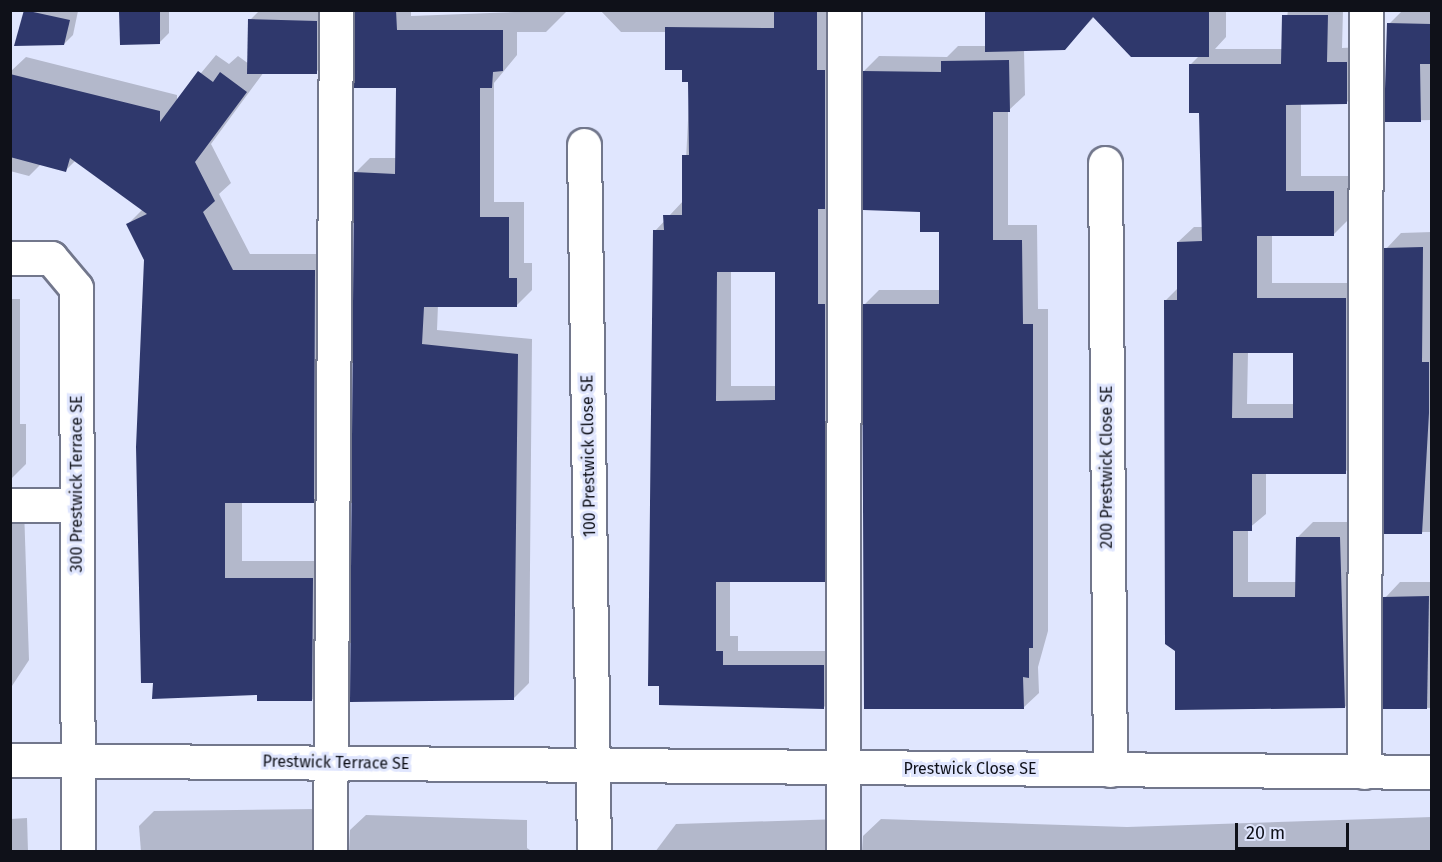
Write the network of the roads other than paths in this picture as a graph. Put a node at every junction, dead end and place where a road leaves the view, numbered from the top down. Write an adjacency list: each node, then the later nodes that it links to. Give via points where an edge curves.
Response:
1 (336, 10): 11 (street)
2 (844, 10): 13 (street)
3 (1366, 10): 15 (street)
4 (584, 145): 12 (street, 100 Prestwick Close SE)
5 (1105, 163): 14 (street, 200 Prestwick Close SE)
6 (10, 258): 8 (street, 300 Prestwick Terrace SE, via 51,258 76,288)
7 (10, 505): 8 (street)
8 (77, 505): 9 (street, 300 Prestwick Terrace SE)
9 (78, 759): 10 (street, Prestwick Terrace SE); 11 (street, Prestwick Terrace SE); 17 (street, 300 Prestwick Terrace SE)
10 (10, 760)
11 (332, 763): 12 (street, Prestwick Terrace SE); 18 (street)
12 (593, 767): 13 (street, Prestwick Close SE); 19 (street)
13 (843, 769): 14 (street, Prestwick Close SE); 20 (street)
14 (1110, 770): 15 (street, Prestwick Close SE)
15 (1364, 772): 16 (street, Prestwick Close SE)
16 (1431, 772)
17 (78, 852)
18 (330, 852)
19 (594, 852)
20 (843, 852)

